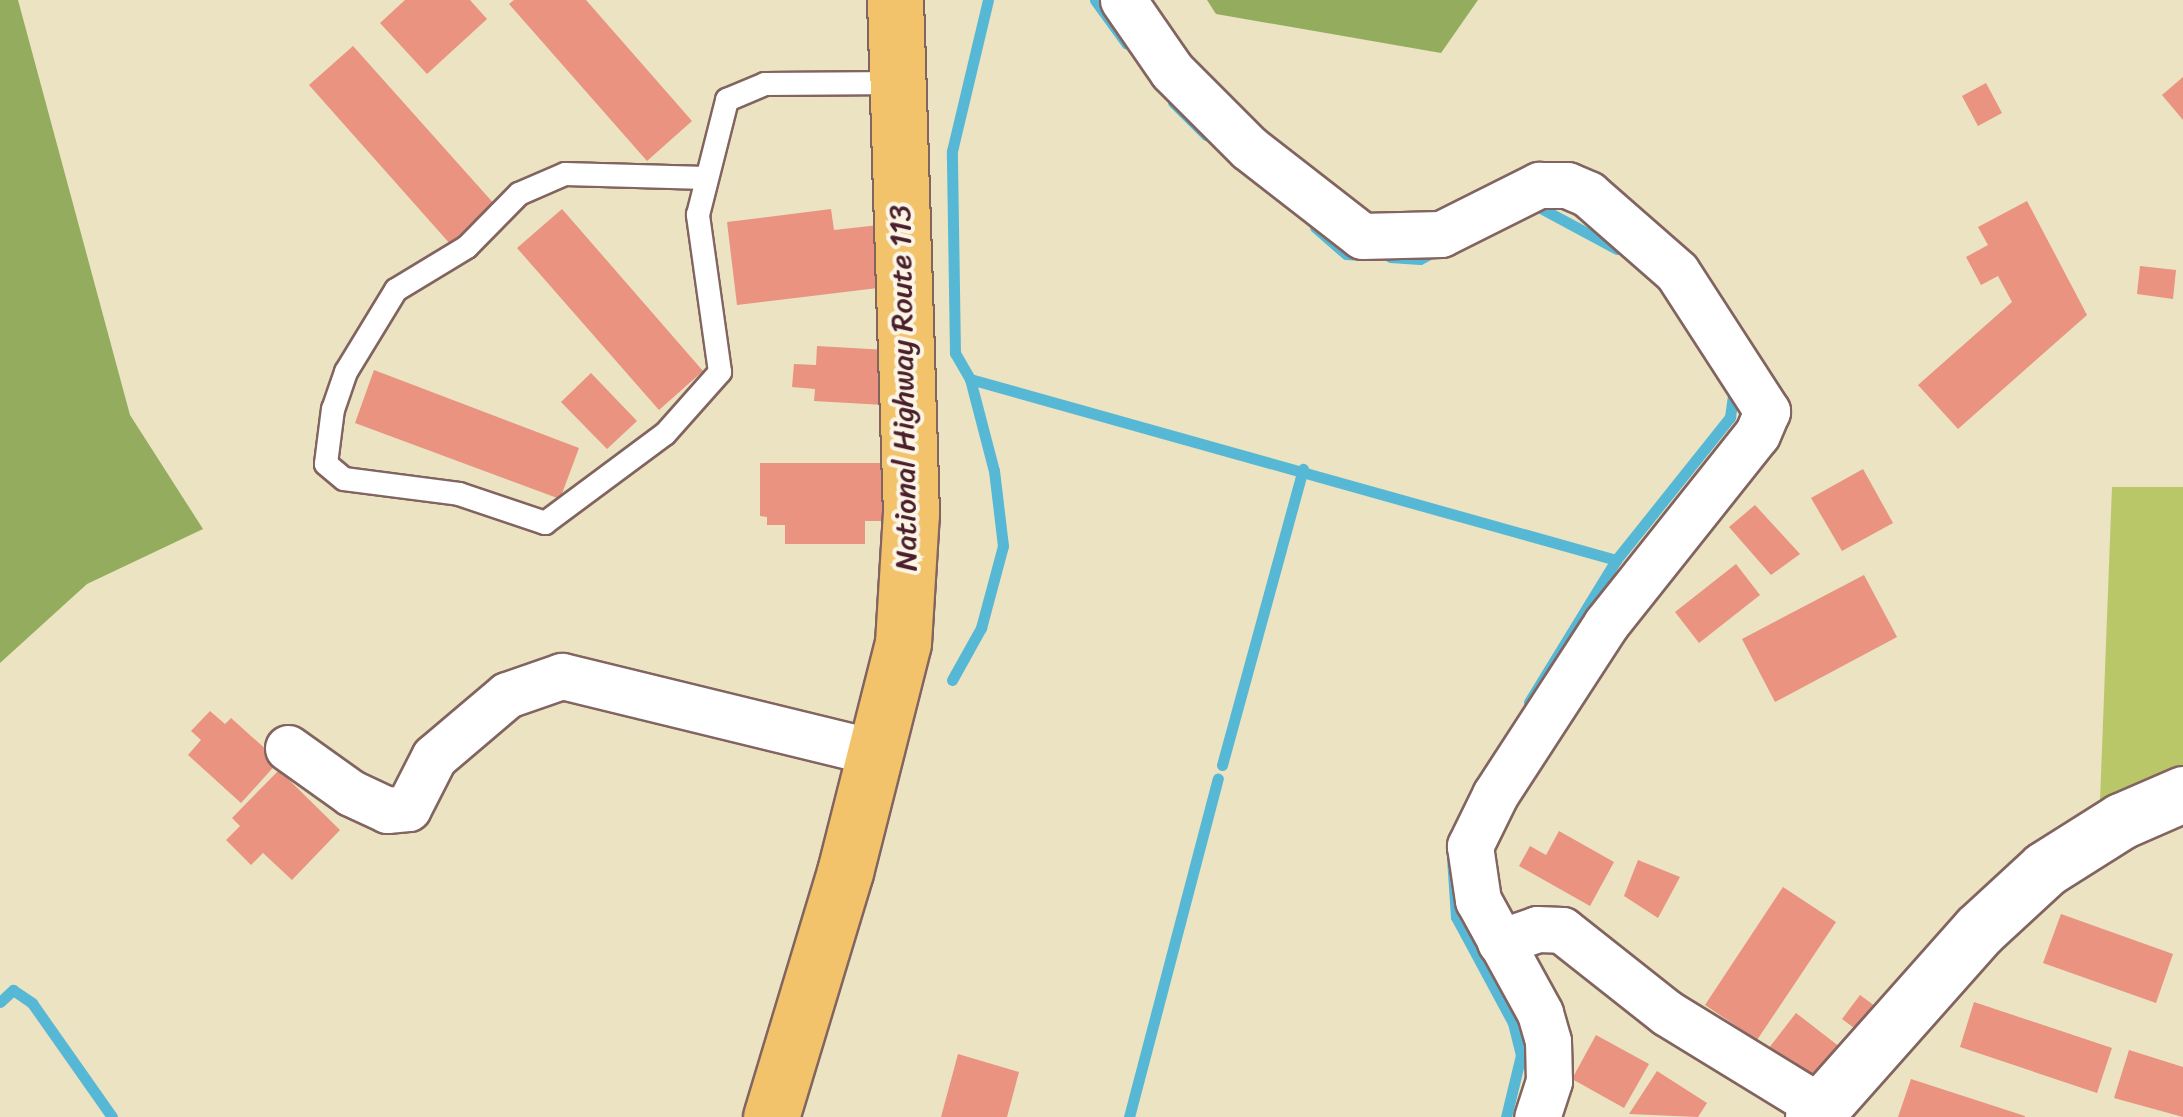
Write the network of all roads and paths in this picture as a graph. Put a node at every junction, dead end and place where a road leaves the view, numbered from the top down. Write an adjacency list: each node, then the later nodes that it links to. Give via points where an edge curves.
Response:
1 (894, 0): 3 (highway, National Highway Route 113)
2 (1122, 0): 8 (street, via 1172,71 1249,148 1362,236 1441,234 1538,185 1567,185 1588,194 1688,284 1767,411 1757,434 1606,624 1495,796 1470,846 1478,900)
3 (900, 83): 4 (lane, via 765,84 727,100); 6 (highway, National Highway Route 113, via 911,514 903,643)
4 (706, 178): 4 (lane, via 698,214 720,372 665,434 545,523 459,494 344,479 326,464 346,372 396,290 467,247 519,194 565,174)
5 (288, 748): 6 (street, via 351,793 387,810 408,808 434,757 506,695 562,676)
6 (878, 753): 10 (highway, National Highway Route 113)
7 (2183, 794): 9 (street, via 2121,821 2045,868 1979,930)
8 (1500, 942): 9 (street, via 1537,929 1562,930 1667,1013); 11 (street, via 1540,1013 1548,1042 1548,1081)
9 (1818, 1112)
10 (771, 1117)
11 (1537, 1117)

